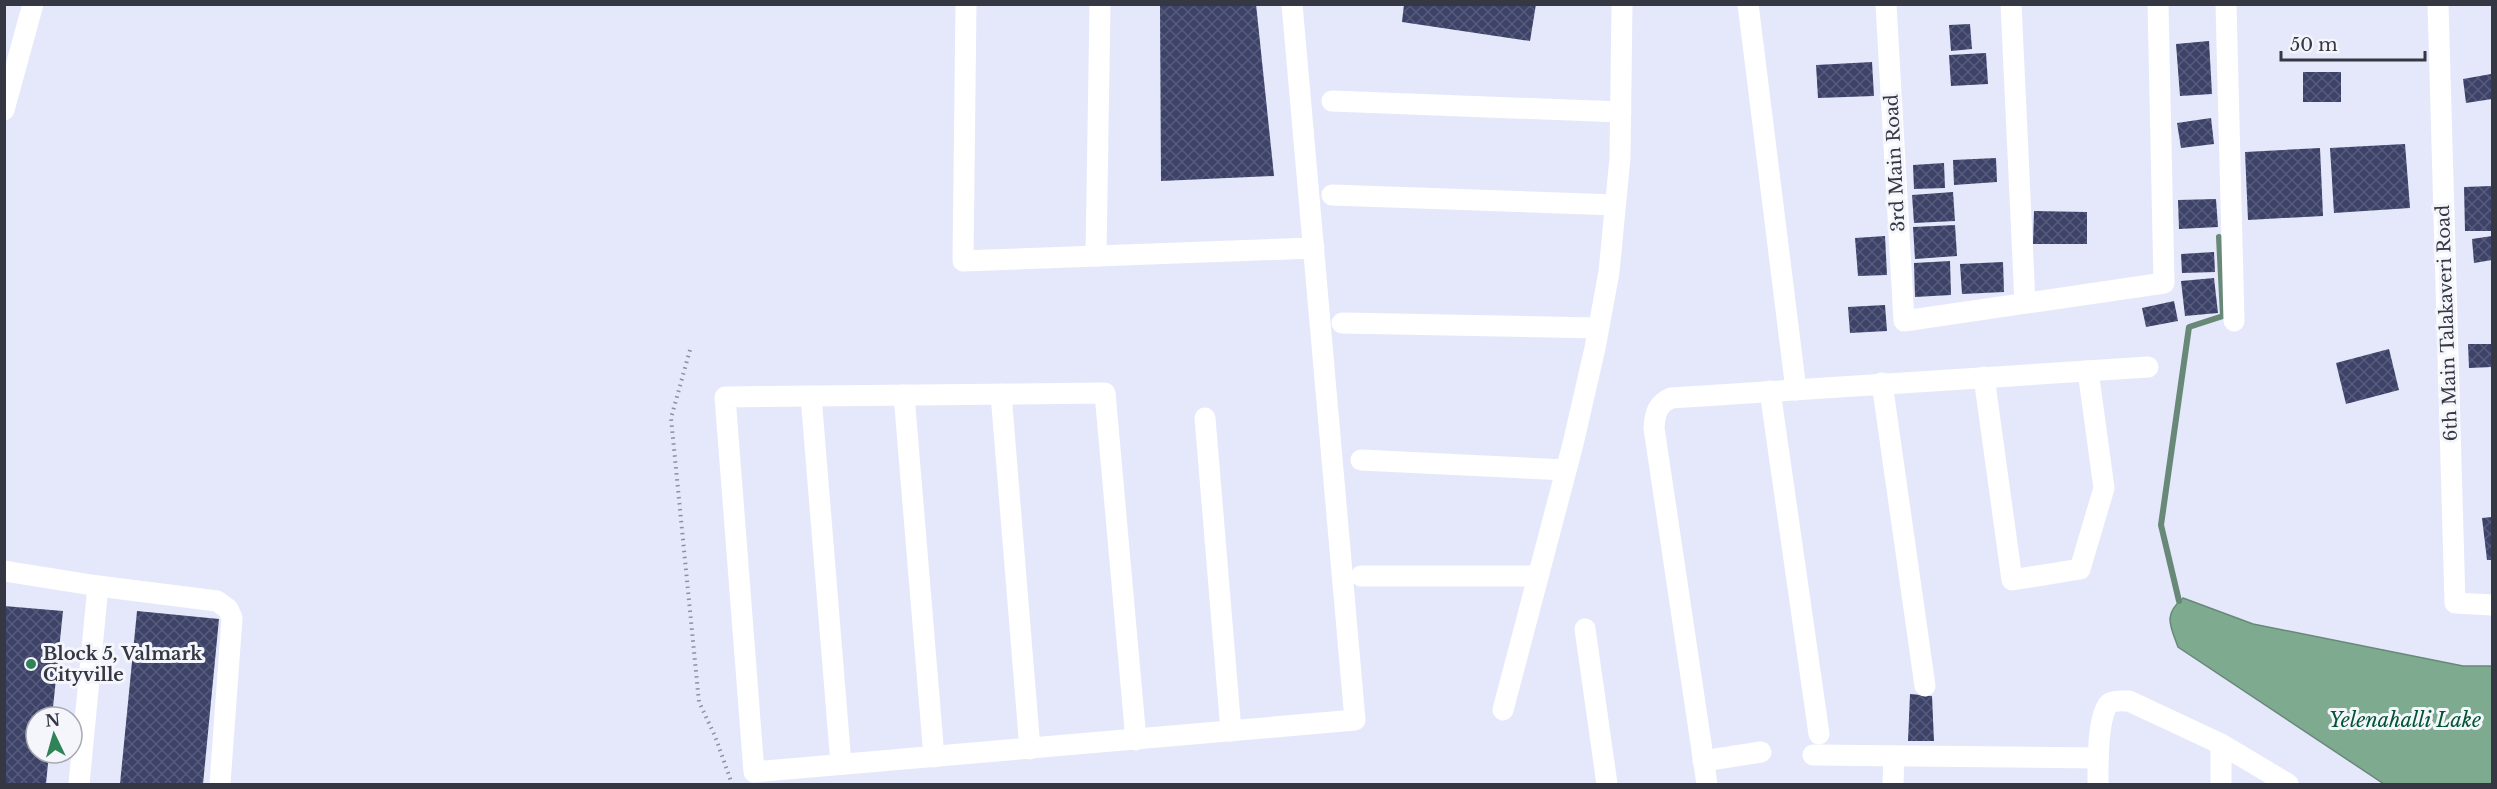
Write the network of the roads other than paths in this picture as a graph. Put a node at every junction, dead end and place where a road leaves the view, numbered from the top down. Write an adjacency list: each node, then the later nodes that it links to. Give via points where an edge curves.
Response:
1 (33, 4): 13 (street)
2 (966, 4): 18 (street, via 963,261)
3 (1101, 4): 18 (street)
4 (1292, 4): 17 (street)
5 (1622, 4): 14 (street)
6 (1748, 4): 27 (street)
7 (1886, 4): 19 (street, 3rd Main Road, via 1904,321)
8 (2012, 4): 19 (street)
9 (2158, 4): 19 (street, via 2164,283)
10 (2226, 4): 20 (street)
11 (2438, 4): 39 (street, 6th Main Talakaveri Road, via 2455,603)
12 (1332, 100): 14 (street)
13 (4, 110)
14 (1620, 112): 16 (street)
15 (1332, 195): 16 (street)
16 (1615, 205): 22 (street, via 1609,272)
17 (1314, 248): 18 (street); 43 (street, via 1355,720)
18 (1096, 255)
19 (2025, 303)
20 (2234, 321)
21 (1342, 323): 22 (street)
22 (1598, 328): 34 (street)
23 (2148, 367): 24 (street)
24 (2088, 371): 25 (street); 25 (street, via 2104,488 2080,569 2012,580)
25 (1984, 377): 26 (street)
26 (1882, 383): 27 (street); 41 (street)
27 (1796, 390): 28 (street)
28 (1770, 391): 44 (street); 53 (street, via 1671,398 1663,401 1655,412 1654,428)
29 (1001, 394): 30 (street); 45 (street, via 1105,393); 47 (street)
30 (904, 395): 31 (street); 50 (street)
31 (811, 396): 54 (street); 54 (street, via 725,397 754,772)
32 (1205, 418): 43 (street)
33 (1361, 459): 34 (street)
34 (1566, 470): 37 (street)
35 (4, 571): 38 (street)
36 (1361, 576): 37 (street)
37 (1538, 576): 42 (street)
38 (98, 586): 55 (street); 56 (street, via 217,601 228,609 232,618)
39 (2493, 605)
40 (1585, 629): 57 (street)
41 (1925, 686)
42 (1503, 710)
43 (1231, 731): 45 (street)
44 (1819, 734)
45 (1136, 740): 47 (street)
46 (2221, 744): 52 (street, via 2129,701 2119,700 2104,711); 61 (street); 62 (street)
47 (1029, 748): 50 (street)
48 (1761, 752): 53 (street)
49 (1813, 755): 51 (street)
50 (934, 756): 54 (street)
51 (1894, 756): 52 (street); 59 (street)
52 (2098, 758): 60 (street)
53 (1703, 761): 58 (street)
54 (841, 764)
55 (79, 784)
56 (220, 784)
57 (1607, 784)
58 (1707, 784)
59 (1893, 784)
60 (2098, 784)
61 (2221, 784)
62 (2288, 784)

